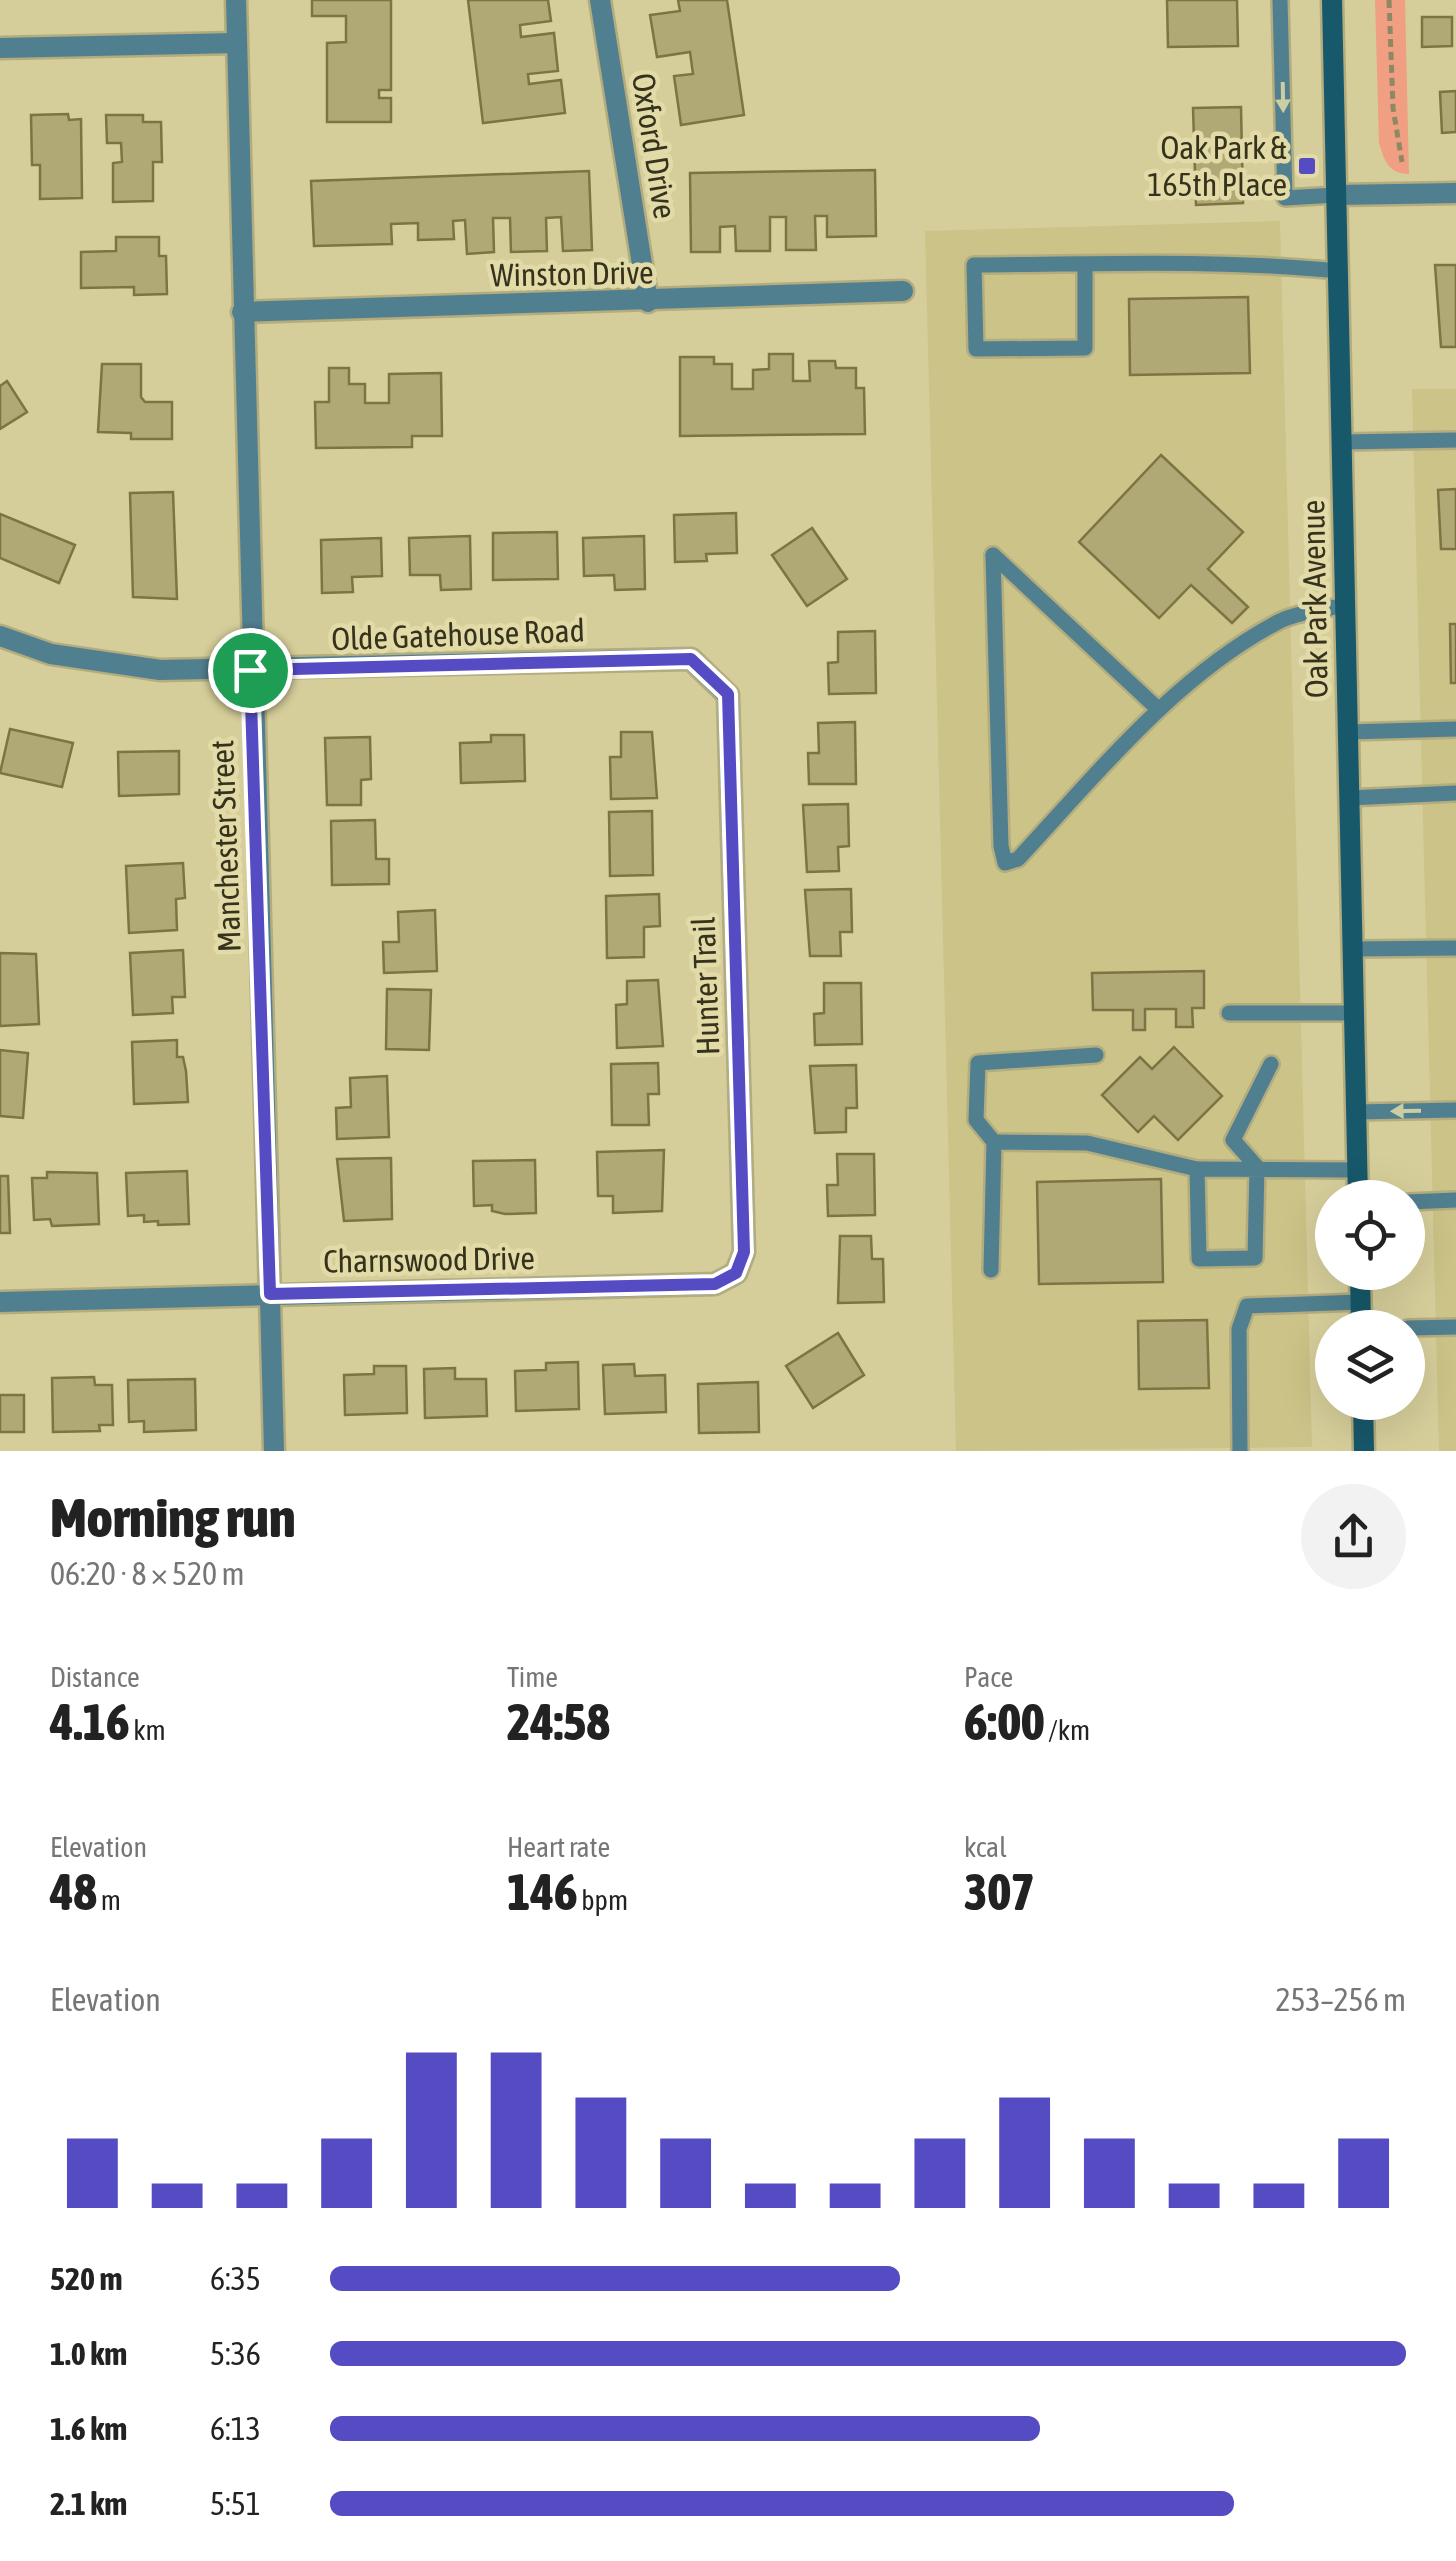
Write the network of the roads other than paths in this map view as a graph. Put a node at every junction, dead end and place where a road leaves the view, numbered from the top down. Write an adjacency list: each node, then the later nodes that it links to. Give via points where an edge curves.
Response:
1 (236, 0): 5 (street, Manchester Street)
2 (600, 0): 12 (street, Oxford Drive)
3 (1280, 0): 8 (lane, one-way to 8, via 1285,198)
4 (1332, 0): 8 (street, Oak Park Avenue)
5 (236, 43): 6 (street); 13 (street, Manchester Street)
6 (0, 48)
7 (1456, 194): 8 (street)
8 (1336, 195): 10 (street, Oak Park Avenue)
9 (1085, 264): 9 (lane, via 974,266 976,349 1085,348); 10 (lane, via 1261,263)
10 (1338, 270): 15 (street, Oak Park Avenue)
11 (903, 291): 12 (street, Winston Drive)
12 (648, 302): 13 (street, Winston Drive)
13 (242, 312): 18 (street, Manchester Street)
14 (1456, 440): 15 (lane)
15 (1342, 442): 16 (street, Oak Park Avenue)
16 (1345, 605): 20 (lane, via 1280,620); 22 (street, Oak Park Avenue)
17 (0, 636): 18 (street, Olde Gatehouse Road, via 51,654 122,666)
18 (250, 670): 19 (street, Olde Gatehouse Road, via 691,659); 43 (street, Manchester Street)
19 (728, 694): 41 (street, Hunter Trail, via 744,1252)
20 (1158, 709): 20 (lane, via 1018,859 1005,863 993,555)
21 (1456, 729): 22 (lane)
22 (1348, 732): 24 (street, Oak Park Avenue)
23 (1456, 793): 24 (lane)
24 (1349, 798): 26 (street, Oak Park Avenue)
25 (1456, 948): 26 (lane)
26 (1353, 949): 28 (street, Oak Park Avenue)
27 (1229, 1013): 28 (lane)
28 (1354, 1013): 32 (street, Oak Park Avenue)
29 (1096, 1055): 33 (lane, via 978,1063 976,1120)
30 (1270, 1064): 34 (lane, via 1234,1140)
31 (1456, 1110): 32 (lane, one-way to 32)
32 (1356, 1112): 36 (street, Oak Park Avenue)
33 (994, 1142): 35 (lane, via 1086,1143); 40 (lane)
34 (1256, 1167): 35 (lane); 35 (lane, via 1255,1258 1199,1259); 36 (lane)
35 (1197, 1169)
36 (1357, 1170): 37 (street, Oak Park Avenue)
37 (1357, 1180)
38 (1456, 1200): 39 (lane)
39 (1425, 1201)
40 (992, 1270)
41 (736, 1273): 43 (street, Charnswood Drive, via 715,1284)
42 (1360, 1290): 45 (street)
43 (270, 1294): 44 (street, Charnswood Drive); 50 (street, Manchester Street)
44 (0, 1302)
45 (1360, 1302): 46 (street); 51 (lane, via 1247,1306 1240,1329)
46 (1360, 1310)
47 (1425, 1328): 48 (lane)
48 (1456, 1328)
49 (1363, 1420): 52 (street)
50 (274, 1451)
51 (1240, 1451)
52 (1364, 1451)

